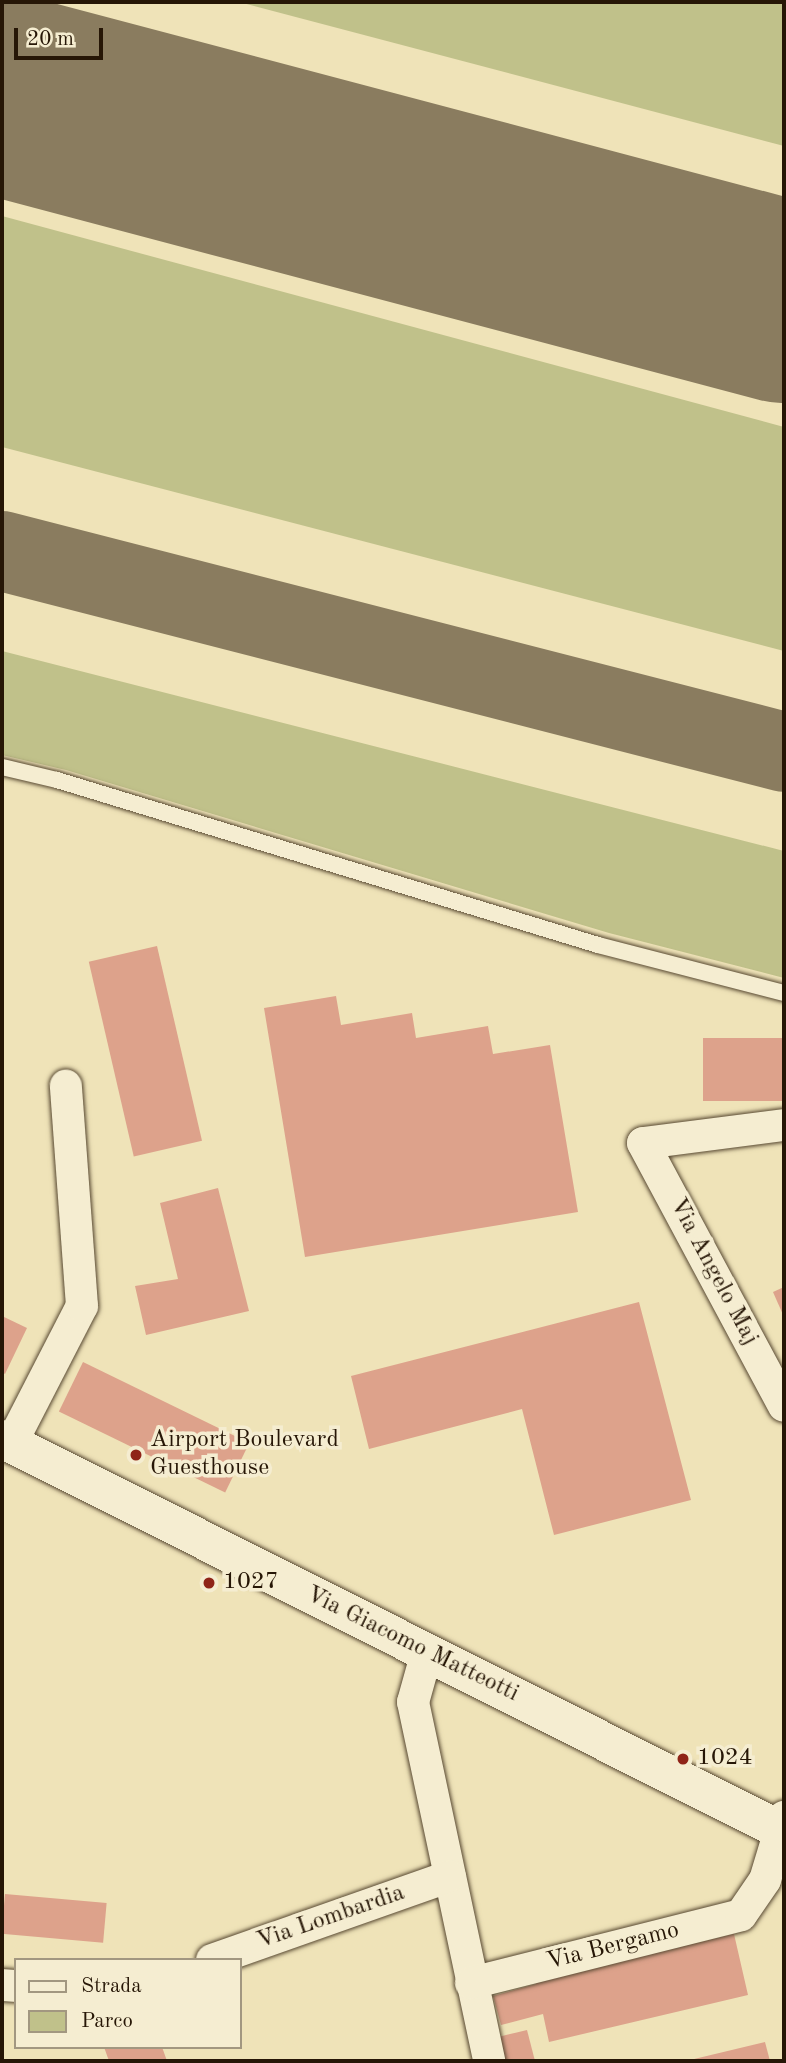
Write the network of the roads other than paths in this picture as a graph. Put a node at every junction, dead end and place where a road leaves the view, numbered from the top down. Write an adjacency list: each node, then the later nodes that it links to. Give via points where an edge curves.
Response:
1 (2, 767): 2 (lane, via 57,779 598,945)
2 (784, 993)
3 (66, 1086): 6 (street, via 82,1306)
4 (784, 1125): 5 (street, Via Angelo Maj, via 643,1143)
5 (784, 1403)
6 (7, 1441): 7 (street, Via Giacomo Matteotti)
7 (427, 1652): 8 (street, Via Giacomo Matteotti); 9 (street, via 413,1702)
8 (783, 1827): 11 (street, Via Bergamo, via 765,1880 741,1915)
9 (450, 1876): 10 (street, Via Lombardia); 11 (street)
10 (218, 1958)
11 (471, 1983): 12 (street)
12 (489, 2061)

